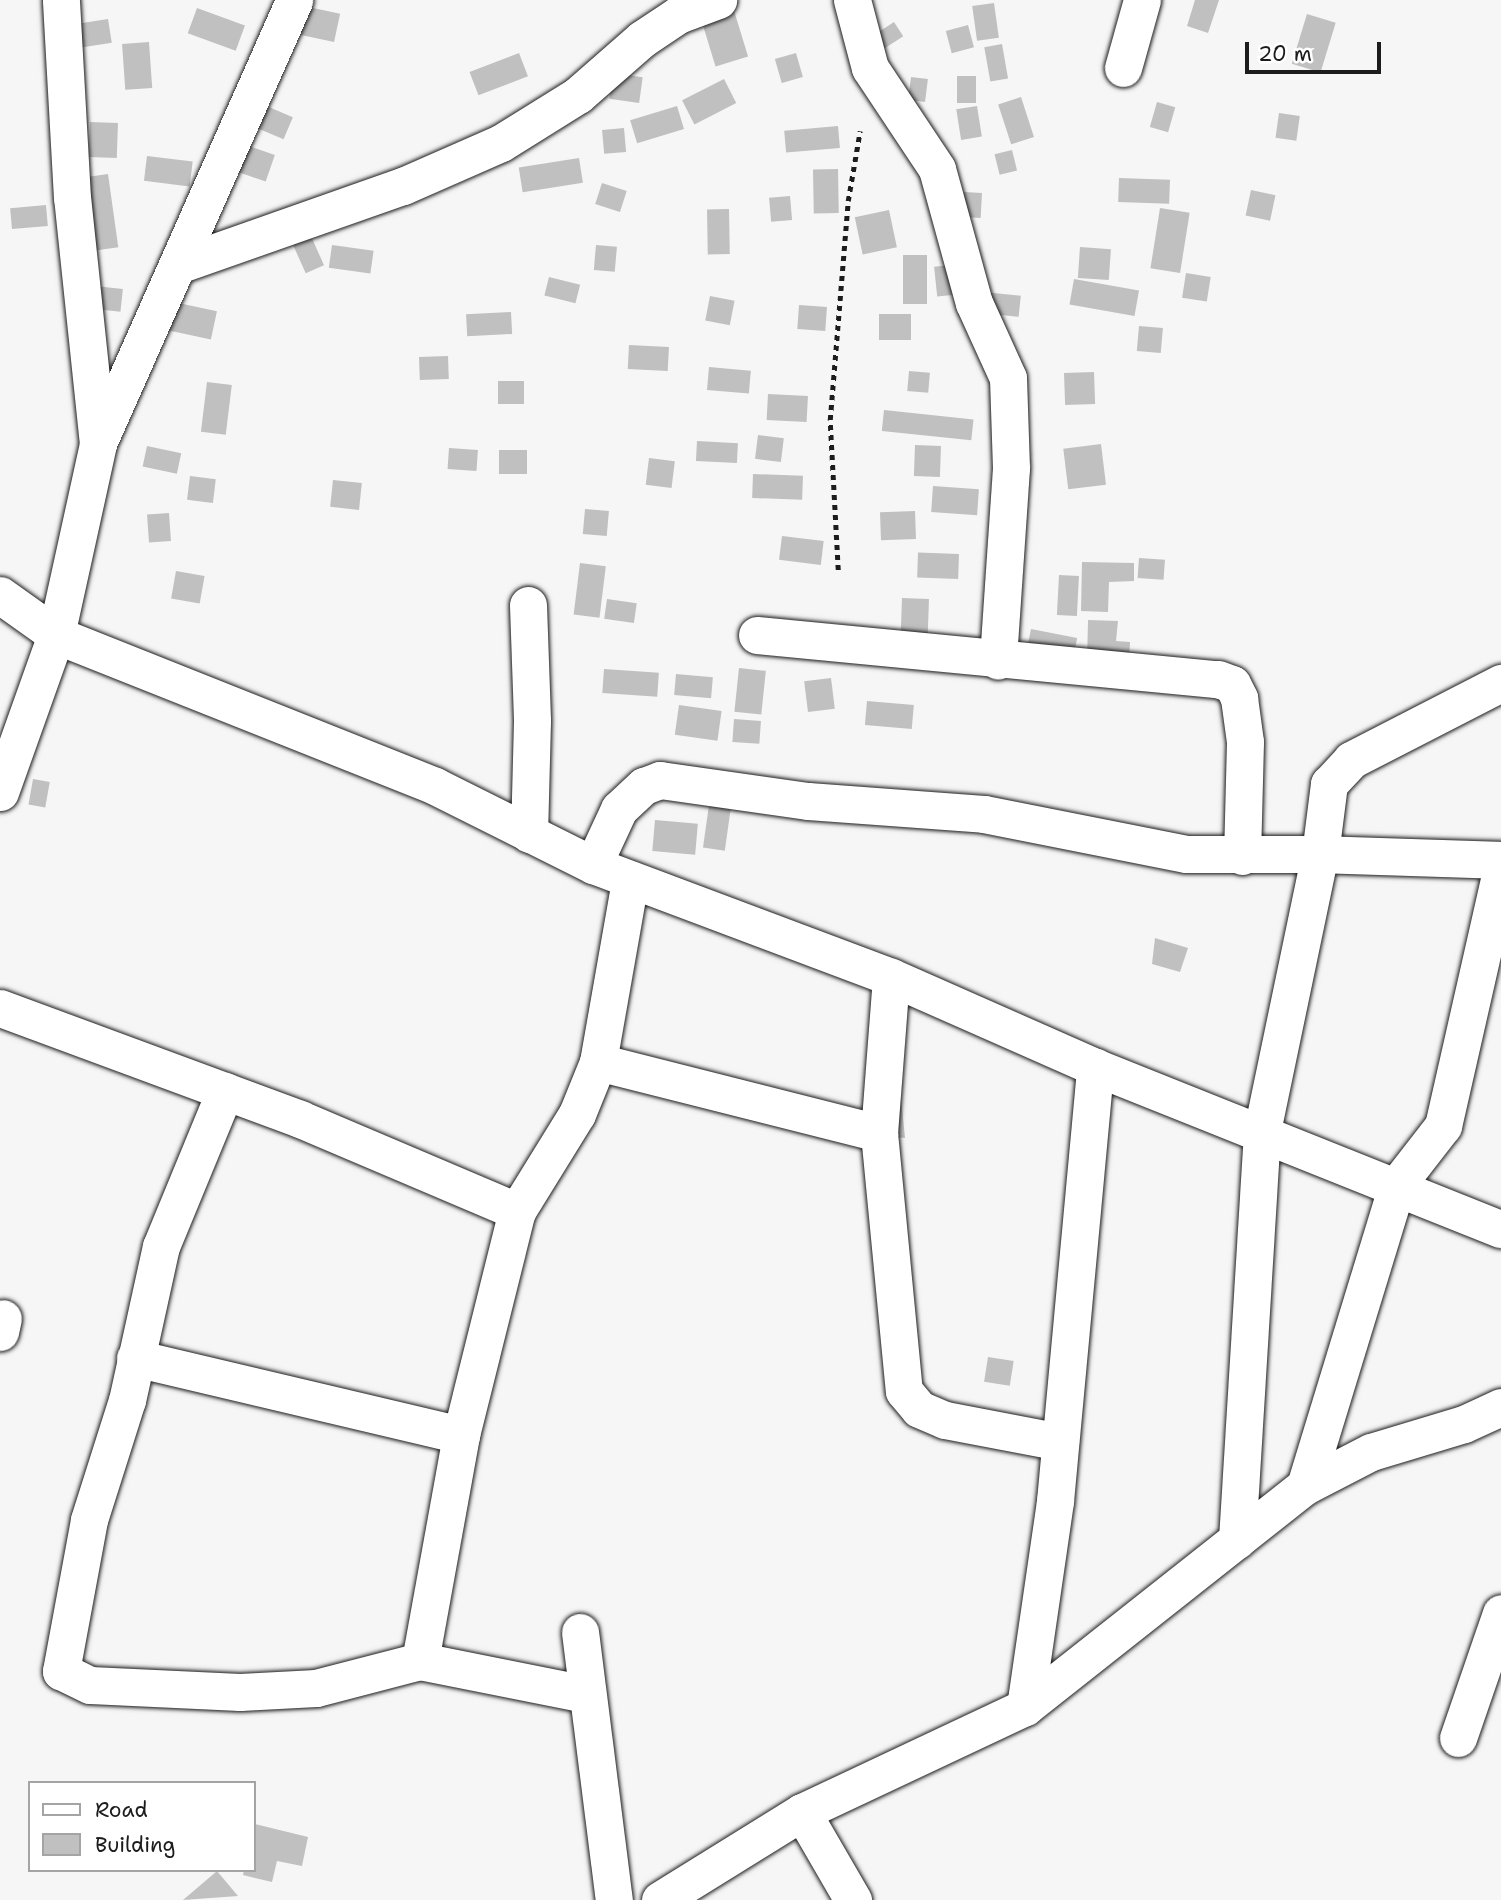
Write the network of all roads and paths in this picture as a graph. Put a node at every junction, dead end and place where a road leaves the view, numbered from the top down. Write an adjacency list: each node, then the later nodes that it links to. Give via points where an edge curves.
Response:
1 (61, 0): 9 (street, via 79,279)
2 (294, 0): 8 (street)
3 (718, 0): 8 (street, via 678,15 642,39 578,95 501,143 403,186)
4 (852, 0): 6 (street)
5 (1142, 0): 7 (street)
6 (870, 68): 10 (path, via 848,201 830,419); 15 (street, via 937,169 974,303 1008,378 1011,467)
7 (1123, 68)
8 (181, 264): 9 (street)
9 (98, 444): 13 (street)
10 (838, 570)
11 (0, 595): 13 (street)
12 (528, 605): 18 (street)
13 (56, 635): 17 (street); 18 (street, via 435,786)
14 (757, 635): 15 (street)
15 (998, 661): 20 (street, via 1218,678 1232,684 1240,698 1245,742)
16 (1501, 683): 19 (street, via 1351,760 1329,784)
17 (0, 792)
18 (529, 834): 22 (street)
19 (1320, 854): 20 (street); 21 (street); 30 (street)
20 (1242, 856): 22 (street, via 1186,854 984,814 808,802 660,780 643,786 619,809)
21 (1501, 860)
22 (593, 865): 24 (street)
23 (1501, 870): 32 (street, via 1443,1126)
24 (630, 880): 25 (street); 27 (street)
25 (891, 977): 28 (street); 31 (street)
26 (0, 1008): 29 (street)
27 (598, 1062): 31 (street); 33 (street, via 577,1114)
28 (1095, 1067): 30 (street); 38 (street)
29 (225, 1091): 33 (street); 35 (street, via 161,1246)
30 (1262, 1131): 32 (street); 40 (street)
31 (879, 1133): 38 (street, via 904,1391 919,1409 944,1420)
32 (1397, 1185): 34 (street); 39 (street)
33 (517, 1211): 37 (street)
34 (1501, 1229)
35 (135, 1358): 37 (street); 43 (street, via 127,1400 89,1520 61,1671 90,1685 240,1692 316,1688)
36 (1501, 1407): 39 (street, via 1464,1424 1371,1452)
37 (461, 1435): 43 (street)
38 (1060, 1442): 45 (street)
39 (1306, 1486): 40 (street)
40 (1237, 1539): 45 (street)
41 (1501, 1613): 46 (street)
42 (580, 1632): 44 (street)
43 (420, 1661): 44 (street)
44 (585, 1694): 48 (street)
45 (1025, 1707): 47 (street)
46 (1458, 1738)
47 (802, 1812): 49 (street); 50 (street)
48 (614, 1900)
49 (660, 1900)
50 (853, 1900)

